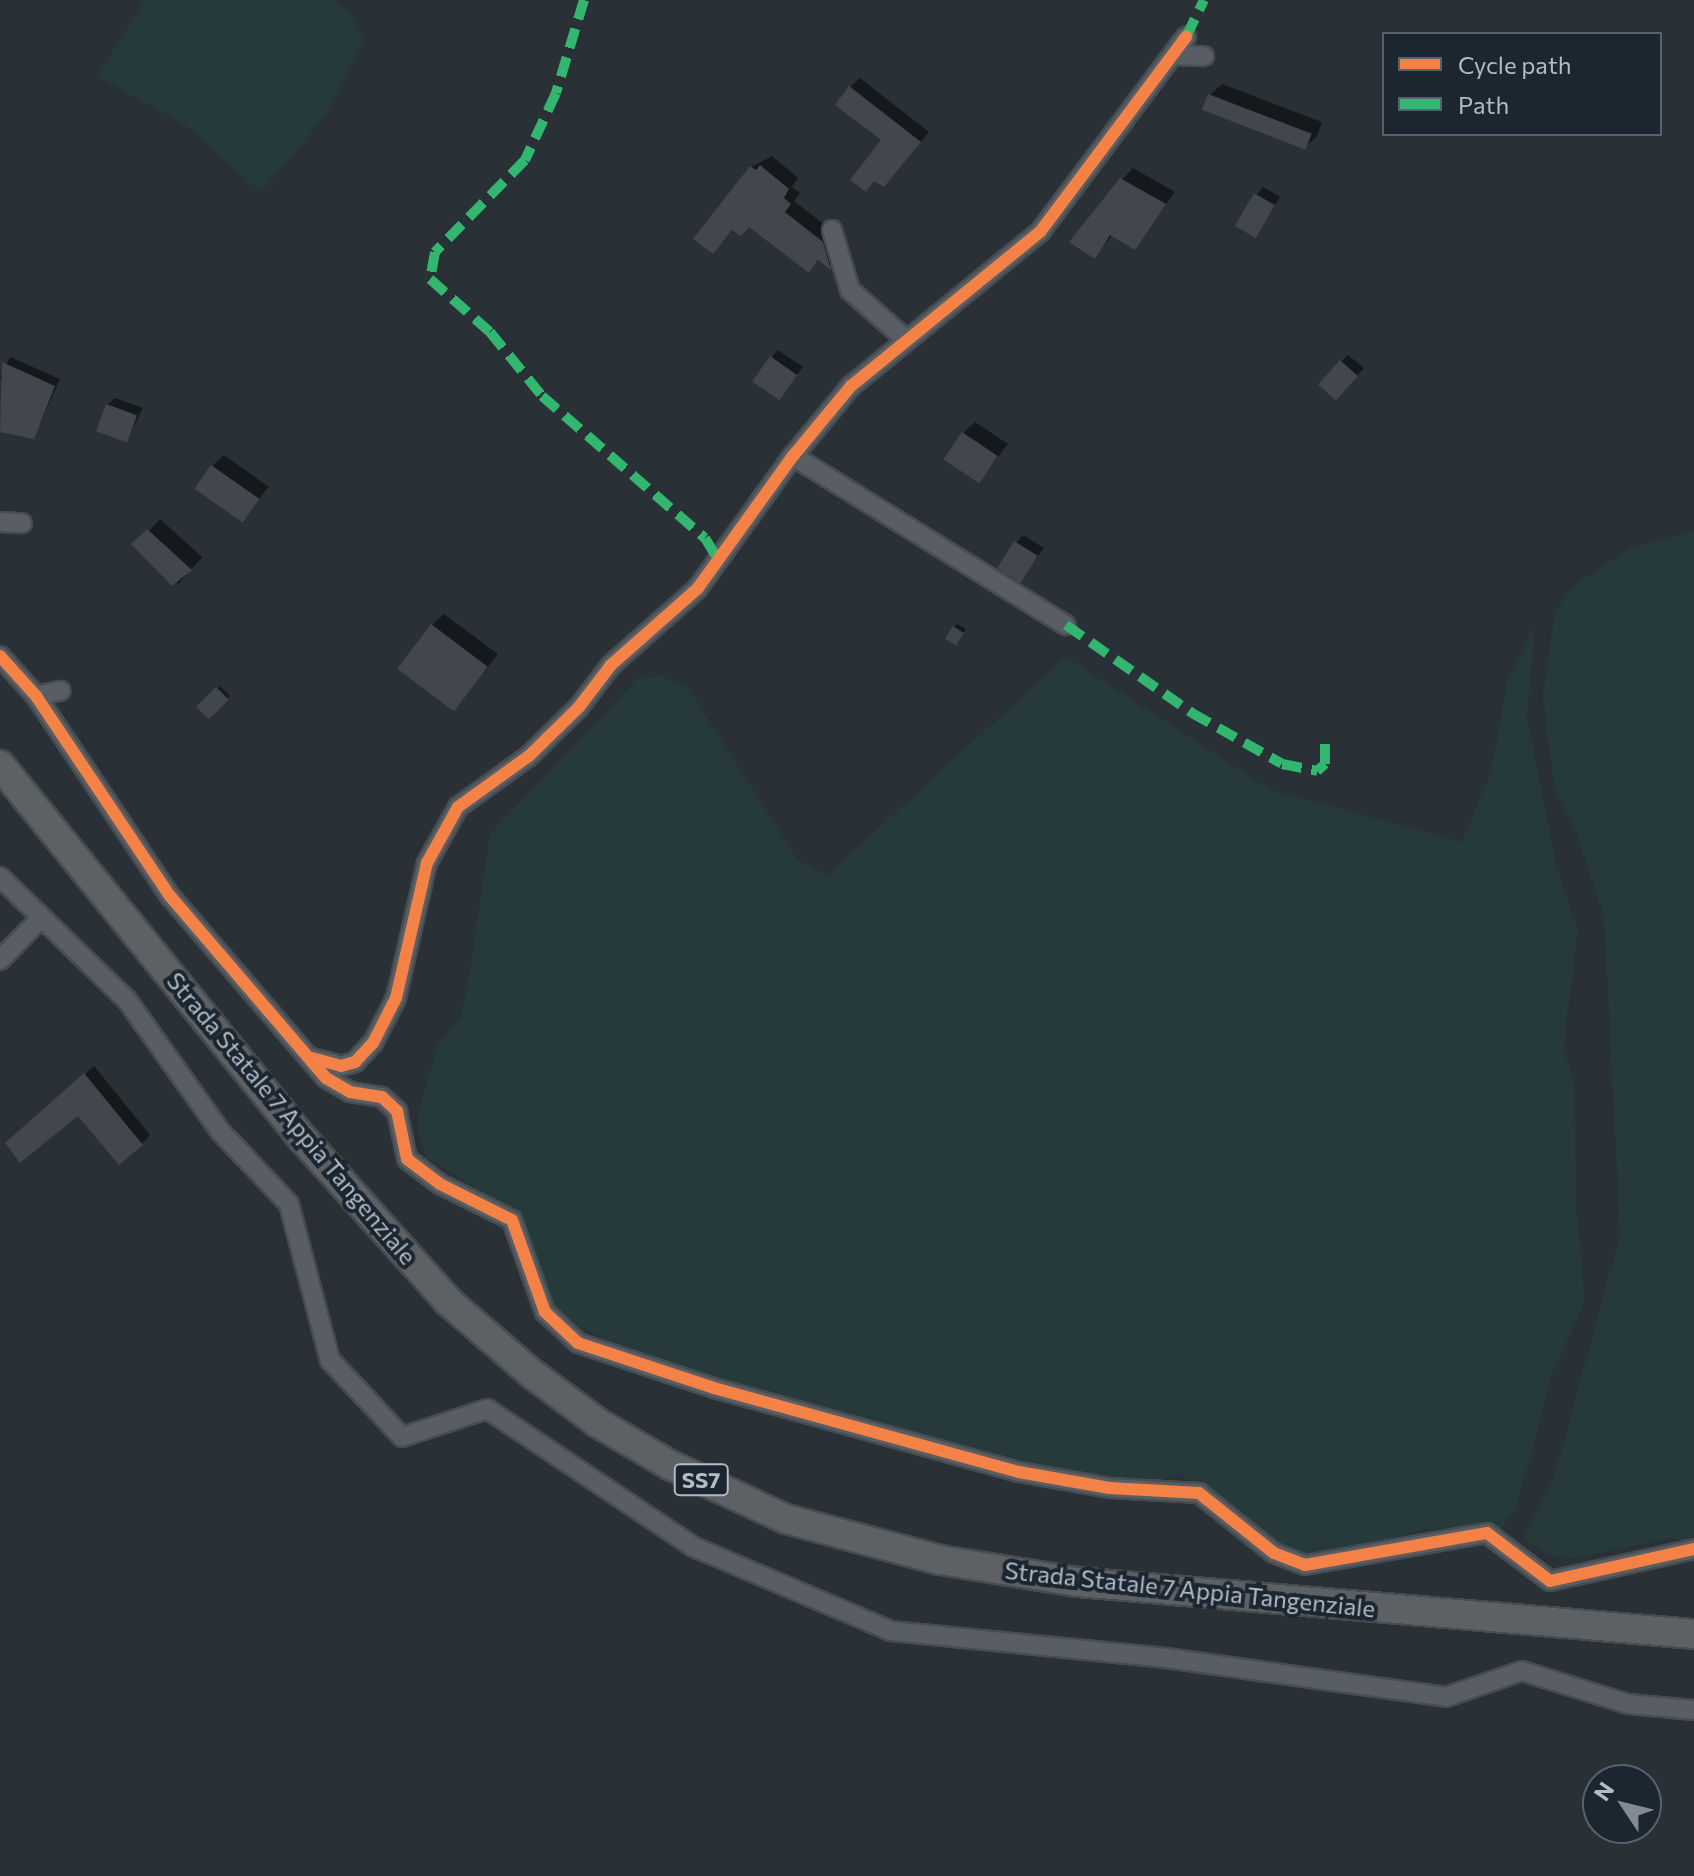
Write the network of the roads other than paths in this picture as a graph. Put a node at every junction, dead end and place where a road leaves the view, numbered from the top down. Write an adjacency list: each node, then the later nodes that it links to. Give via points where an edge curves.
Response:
1 (1186, 37): 2 (street)
2 (1173, 55): 3 (street); 5 (street, via 1040,232)
3 (1204, 56)
4 (832, 230): 5 (street, via 850,290)
5 (904, 338): 6 (street, via 804,432)
6 (793, 456): 9 (street); 17 (street, via 698,588 611,665 579,707 529,756 451,817 427,863 396,998 373,1043 355,1062 341,1066)
7 (0, 522): 8 (street)
8 (22, 523)
9 (1066, 625)
10 (0, 656): 12 (street)
11 (60, 691): 12 (street)
12 (36, 696): 17 (street, via 170,896)
13 (0, 765): 19 (highway, Strada Statale 7 Appia Tangenziale / SS7, via 304,1140 449,1302 598,1423 670,1465 786,1519 940,1560 1077,1582)
14 (0, 877): 15 (street)
15 (41, 918): 16 (street); 20 (street, via 127,1000 145,1036 220,1131 289,1204 330,1360 402,1437 487,1409 694,1547 891,1631 1166,1658 1446,1697 1522,1671 1628,1704)
16 (0, 960)
17 (308, 1057): 18 (street, via 326,1078 350,1092 382,1097 397,1111 407,1159 440,1184 512,1220 545,1312 578,1343 714,1388 1019,1472 1110,1488 1199,1493 1274,1553 1305,1565 1487,1533 1550,1581)
18 (1694, 1549)
19 (1694, 1634)
20 (1694, 1710)

